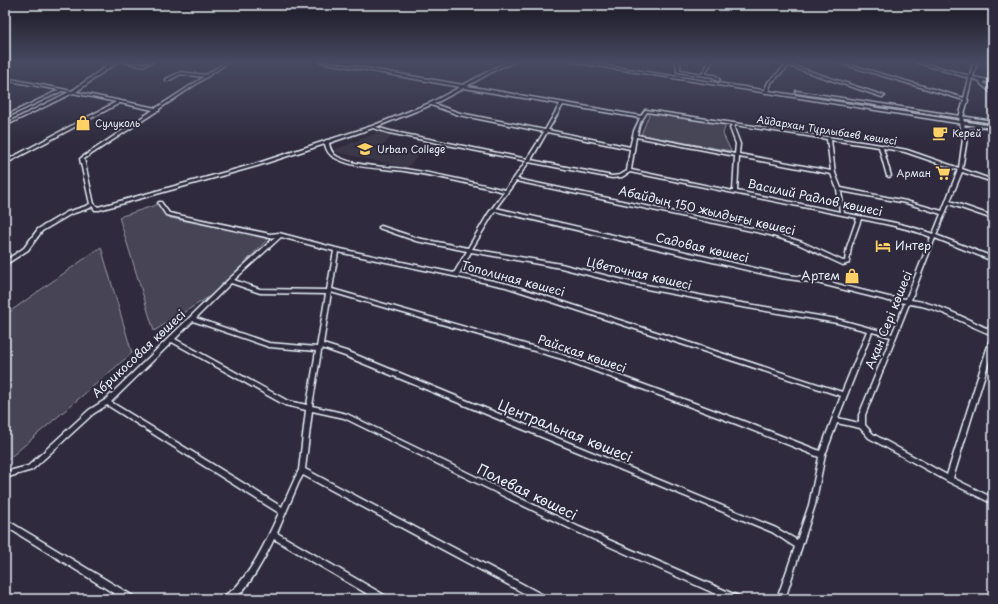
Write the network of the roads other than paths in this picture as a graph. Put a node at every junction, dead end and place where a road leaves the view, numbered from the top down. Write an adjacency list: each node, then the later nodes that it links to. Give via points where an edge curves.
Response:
1 (60, 90): 17 (street)
2 (66, 90): 11 (street)
3 (76, 90): 11 (street)
4 (187, 90): 18 (street)
5 (458, 90): 15 (street)
6 (488, 90): 16 (street)
7 (768, 90): 22 (main road)
8 (866, 90): 12 (street)
9 (933, 90): 13 (street)
10 (968, 90): 13 (street)
11 (73, 92): 14 (street); 19 (street)
12 (883, 96)
13 (966, 100): 22 (street)
14 (119, 102): 18 (street); 37 (street)
15 (431, 104): 26 (street); 29 (street, via 459,114)
16 (562, 104): 21 (street); 29 (street)
17 (24, 108): 19 (street); 20 (street)
18 (158, 110): 49 (street, via 82,159)
19 (31, 112): 24 (street)
20 (5, 117)
21 (641, 117): 25 (street, Айдархан Тұрлыбаев көшесі, via 644,111 649,110); 30 (street)
22 (961, 120): 23 (main road); 27 (main road); 28 (street, Ақан Сері көшесі)
23 (993, 122)
24 (5, 124)
25 (734, 124): 31 (street, Айдархан Тұрлыбаев көшесі); 35 (street, via 732,128 739,142)
26 (373, 127): 32 (street); 36 (street)
27 (993, 127): 28 (main road, via 973,127)
28 (964, 131): 39 (street, Ақан Сері көшесі, via 964,152)
29 (546, 132): 34 (street); 36 (street)
30 (635, 136): 34 (street); 35 (street)
31 (829, 139): 33 (street, Айдархан Тұрлыбаев көшесі); 40 (street)
32 (327, 141): 45 (street, via 327,149 336,158); 49 (street, via 256,165 97,208)
33 (882, 146): 39 (street, Айдархан Тұрлыбаев көшесі, via 906,151); 41 (street)
34 (632, 148): 38 (street)
35 (737, 155): 40 (street); 46 (street)
36 (528, 161): 38 (street, via 613,177 623,176); 42 (street)
37 (5, 163)
38 (629, 171): 46 (street, Василий Радлов көшесі)
39 (960, 171): 43 (street, Айдархан Тұрлыбаев көшесі); 47 (street, Ақан Сері көшесі)
40 (833, 173): 44 (street)
41 (889, 176)
42 (514, 179): 45 (street); 53 (street, Абайдың 150 жылдығы көшесі, via 770,234 800,243 843,263 847,262 849,247)
43 (993, 181)
44 (839, 189): 51 (street, via 906,202); 52 (street)
45 (505, 191): 50 (street)
46 (735, 192): 52 (street, Василий Радлов көшесі)
47 (948, 202): 51 (street, Ақан Сері көшесі); 54 (street)
48 (160, 203): 56 (street, Тополиная көшесі, via 168,214)
49 (92, 204): 61 (street, via 37,232 26,249)
50 (494, 209): 59 (street); 65 (street, Садовая көшесі, via 781,276 817,281)
51 (943, 213): 57 (street, Ақан Сері көшесі)
52 (842, 214): 53 (street, Василий Радлов көшесі)
53 (859, 218): 57 (street, Василий Радлов көшесі, via 902,226)
54 (993, 218)
55 (381, 227): 59 (street, Цветочная көшесі)
56 (279, 235): 58 (street, Тополиная көшесі); 63 (street, Абрикосовая көшесі)
57 (934, 236): 60 (street, Василий Радлов көшесі); 65 (street, Ақан Сері көшесі)
58 (336, 250): 62 (street, Тополиная көшесі); 64 (street)
59 (469, 250): 62 (street); 67 (street, Цветочная көшесі, via 561,266 631,284 837,321)
60 (993, 259)
61 (5, 263)
62 (456, 274): 73 (street, Тополиная көшесі, via 506,285)
63 (230, 281): 64 (street, Райская көшесі, via 260,291); 66 (street, Абрикосовая көшесі)
64 (329, 291): 72 (street); 78 (street, Райская көшесі, via 563,357)
65 (907, 302): 68 (street, Садовая көшесі, via 938,309); 69 (street, Ақан Сері көшесі)
66 (193, 319): 71 (street, Абрикосовая көшесі); 72 (street, Центральная көшесі, via 269,344)
67 (870, 330): 69 (street, Цветочная көшесі); 73 (street)
68 (993, 333)
69 (893, 336): 77 (street, Ақан Сері көшесі, via 862,415)
70 (993, 339): 81 (street)
71 (171, 340): 74 (street, Абрикосовая көшесі); 75 (street, Полевая көшесі, via 288,403)
72 (320, 347): 75 (street); 86 (street, Центральная көшесі, via 347,354 774,530)
73 (844, 395): 76 (street)
74 (107, 402): 80 (street, Абрикосовая көшесі, via 91,412 30,468); 83 (street)
75 (309, 408): 79 (street); 91 (street, Полевая көшесі, via 345,416 577,529)
76 (835, 420): 77 (street); 78 (street)
77 (862, 426): 81 (street, via 871,436)
78 (822, 455): 86 (street, via 812,505)
79 (302, 471): 83 (street); 90 (street)
80 (5, 475)
81 (949, 479): 82 (street)
82 (993, 501)
83 (283, 511): 85 (street)
84 (5, 522): 87 (street)
85 (273, 535): 88 (street, via 245,581); 89 (street)
86 (798, 545): 92 (street)
87 (130, 599)
88 (226, 599)
89 (383, 599)
90 (542, 599)
91 (735, 599)
92 (781, 599)

